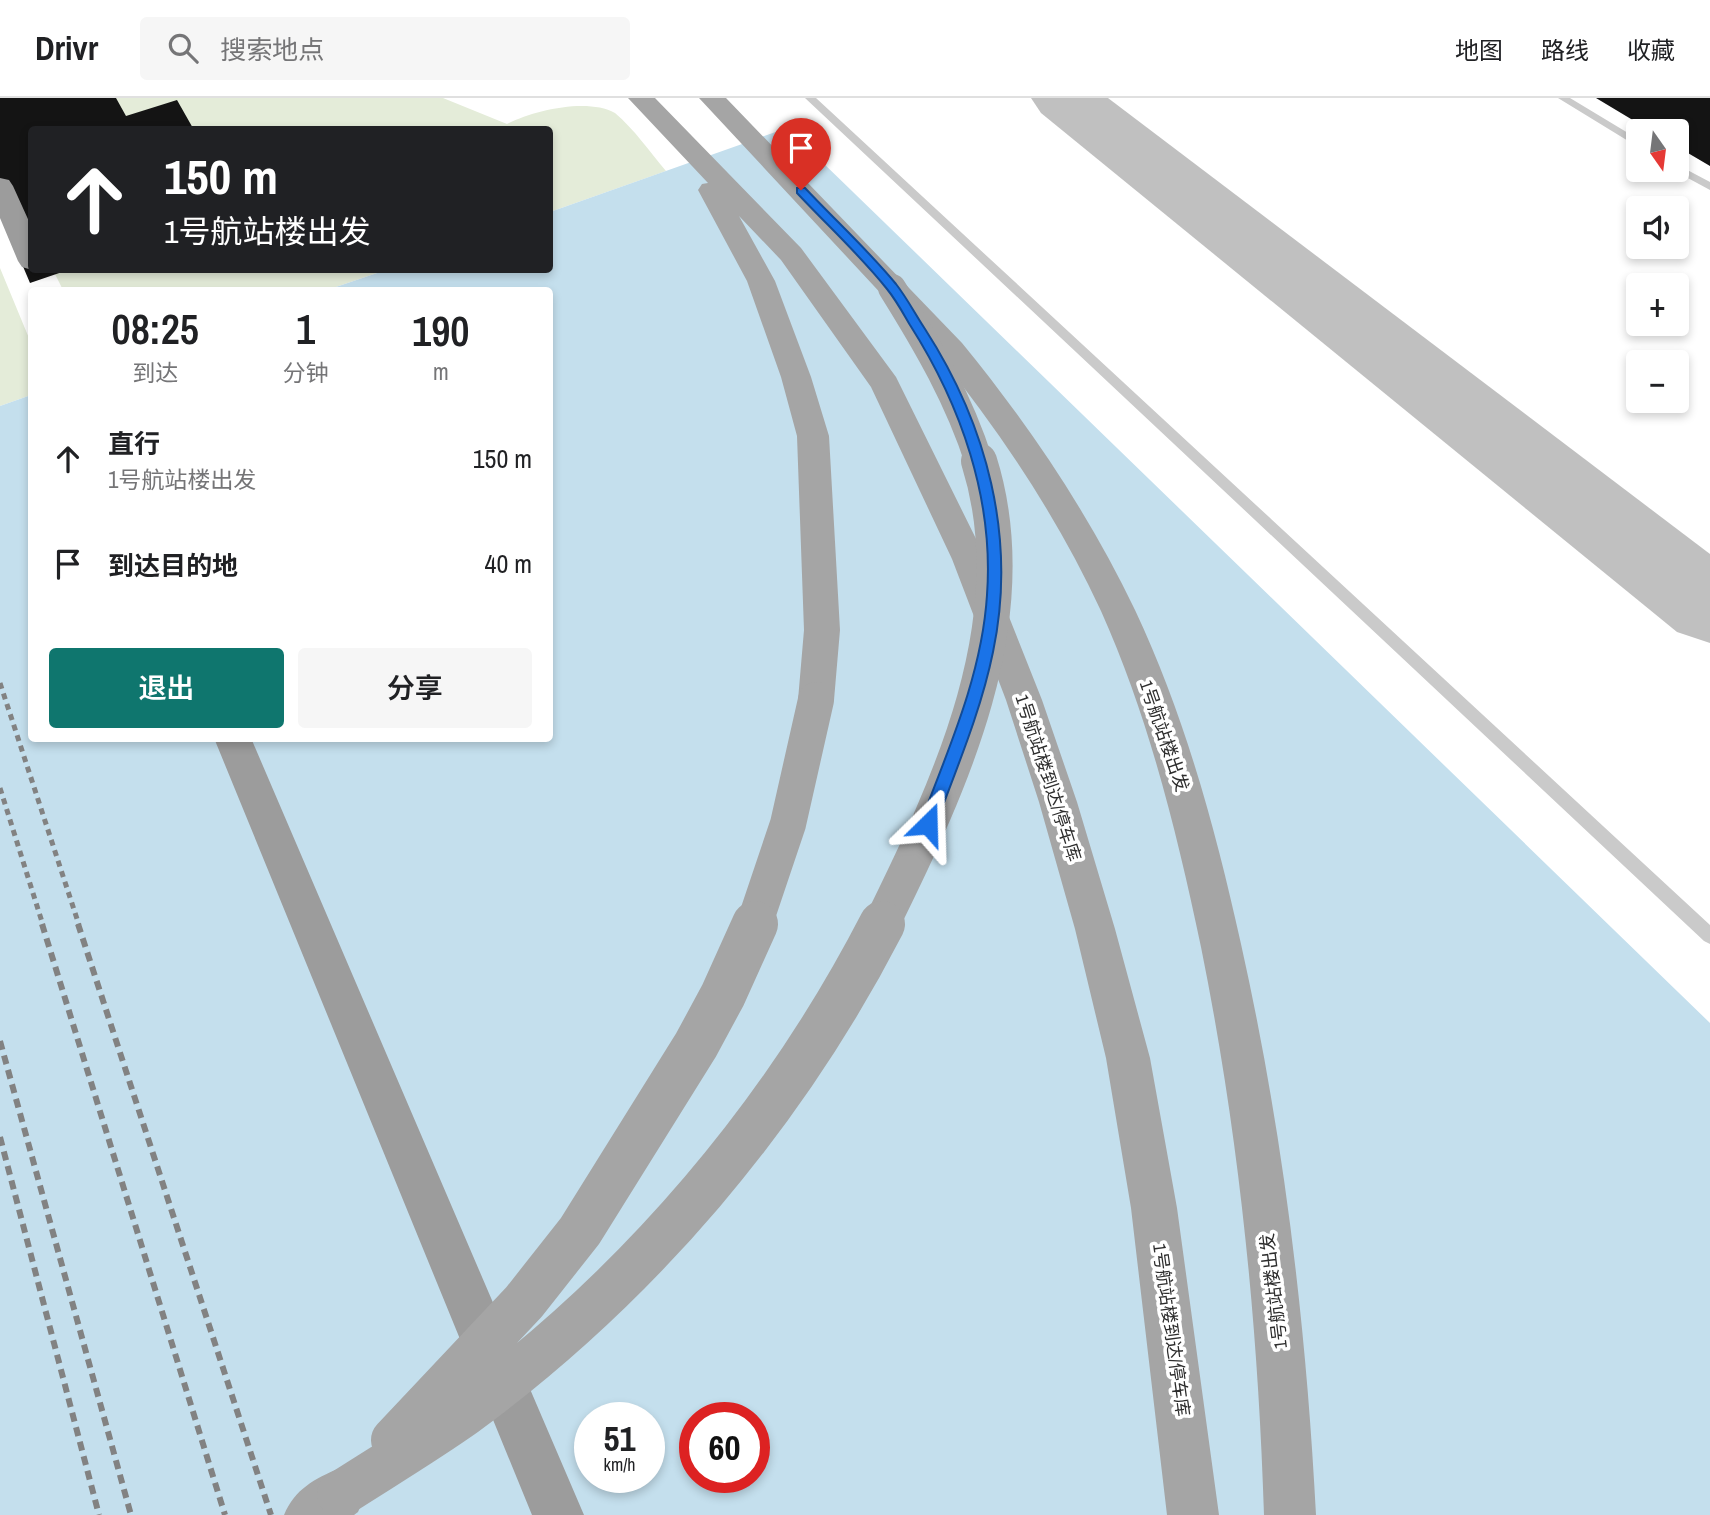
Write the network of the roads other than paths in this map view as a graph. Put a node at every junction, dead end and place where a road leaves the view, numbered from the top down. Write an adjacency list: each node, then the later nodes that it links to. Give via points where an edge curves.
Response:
1 (641, 98): 5 (main road)
2 (712, 98): 11 (main road, 1号航站楼出发)
3 (810, 98): 13 (lane)
4 (1563, 98): 6 (lane)
5 (676, 136): 14 (main road, bridge, via 725,210 761,281 813,436 822,630 816,700 802,774 747,943 703,1031 605,1193 542,1281 450,1384); 16 (main road, 1号航站楼到达/停车库, bridge, via 791,254 885,384 969,559 1024,700 1095,929 1128,1058 1156,1221)
6 (1626, 137)
7 (1689, 175): 9 (lane)
8 (0, 186): 10 (highway)
9 (1710, 187)
10 (28, 252)
11 (892, 288): 14 (main road, bridge, via 952,386 967,421 988,496 995,542 995,596 970,713 912,864 806,1055 735,1153 661,1242 580,1318 466,1412); 17 (main road, 1号航站楼出发, bridge, via 978,382 1049,484 1118,612 1178,776 1235,1007 1253,1117 1282,1353)
12 (234, 742): 15 (highway, bridge)
13 (1710, 936)
14 (325, 1504)
15 (558, 1515)
16 (1194, 1515)
17 (1290, 1515)

